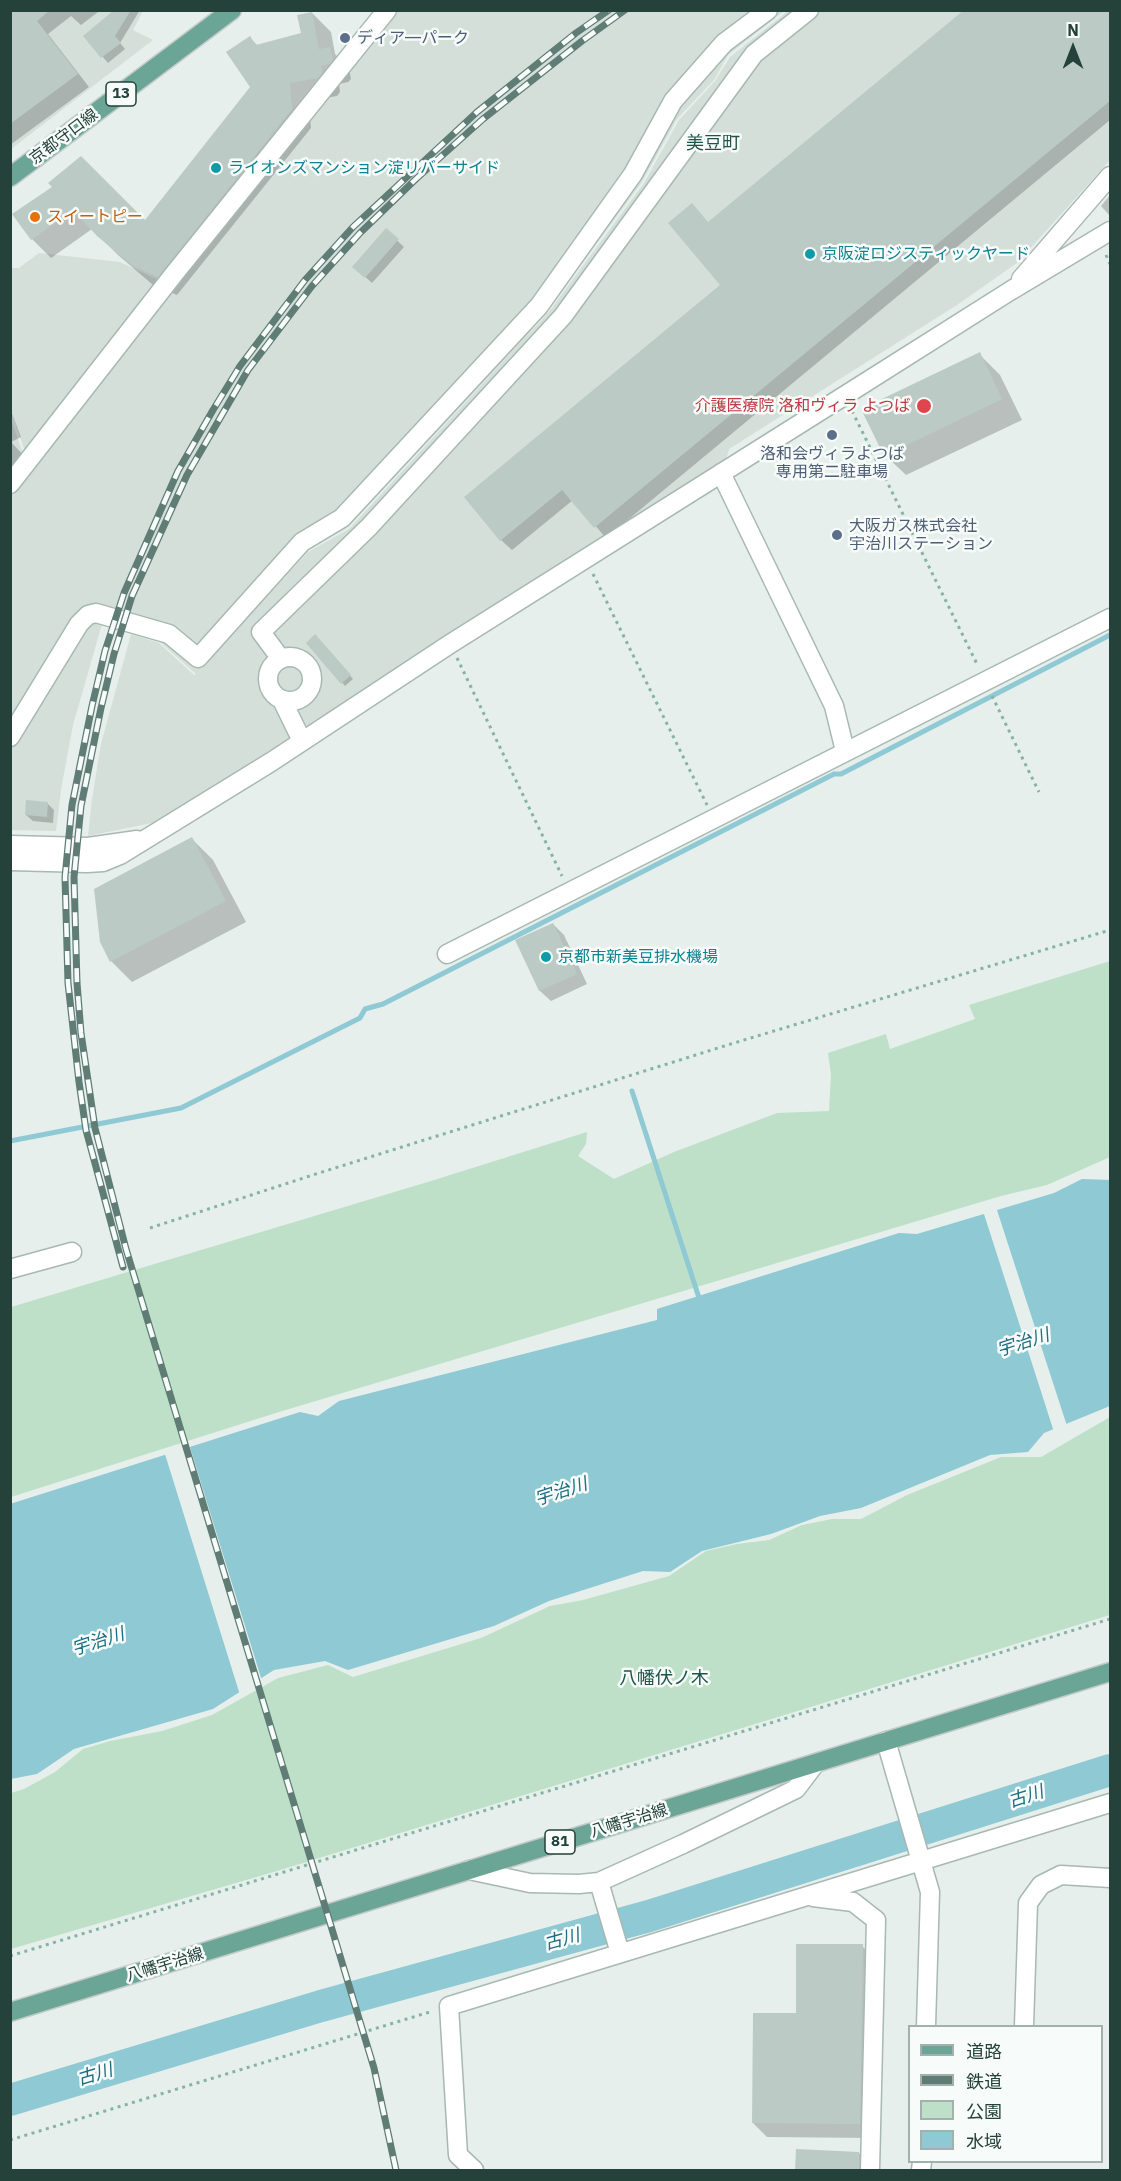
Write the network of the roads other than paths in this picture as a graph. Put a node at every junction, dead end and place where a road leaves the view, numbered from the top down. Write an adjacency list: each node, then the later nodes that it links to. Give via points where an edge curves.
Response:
1 (232, 10): 6 (main road, 京都守口線 / 13)
2 (387, 10): 10 (street)
3 (768, 10): 14 (street, via 724,44 673,101 633,174 539,306 342,518 303,542 198,658 169,634 96,613 88,615)
4 (808, 10): 12 (street, via 754,54 563,316 369,527 261,632)
5 (1110, 176): 8 (street)
6 (10, 177)
7 (1110, 231): 8 (street)
8 (1010, 291): 9 (street)
9 (722, 473): 15 (street); 16 (street, via 834,706)
10 (10, 484)
11 (1110, 618): 16 (street)
12 (281, 659): 13 (street, via 271,668 268,680 272,692); 13 (street, via 302,661 312,679 303,697)
13 (282, 700): 15 (street)
14 (10, 737)
15 (302, 741): 17 (street)
16 (845, 751): 20 (street)
17 (150, 837): 18 (street, via 88,847); 19 (street, via 103,862)
18 (10, 845)
19 (10, 861)
20 (447, 954)
21 (72, 1252): 22 (street)
22 (10, 1269)
23 (1110, 1672): 24 (main road, 八幡宇治線 / 81)
24 (886, 1741): 25 (main road, 八幡宇治線 / 81); 27 (street)
25 (815, 1764): 28 (main road, 八幡宇治線 / 81); 30 (street, via 796,1789)
26 (1110, 1803): 27 (street)
27 (921, 1861): 31 (street); 34 (street, via 930,1892)
28 (469, 1870): 30 (street, via 530,1883); 33 (main road, 八幡宇治線 / 81)
29 (1110, 1878): 35 (street, via 1060,1875 1041,1885 1029,1903)
30 (599, 1882): 32 (street)
31 (805, 1896): 32 (street); 37 (street, via 853,1902 876,1920)
32 (618, 1946): 36 (street, via 449,2006 458,2155)
33 (10, 2012)
34 (926, 2025)
35 (1024, 2025)
36 (474, 2170)
37 (870, 2170)

